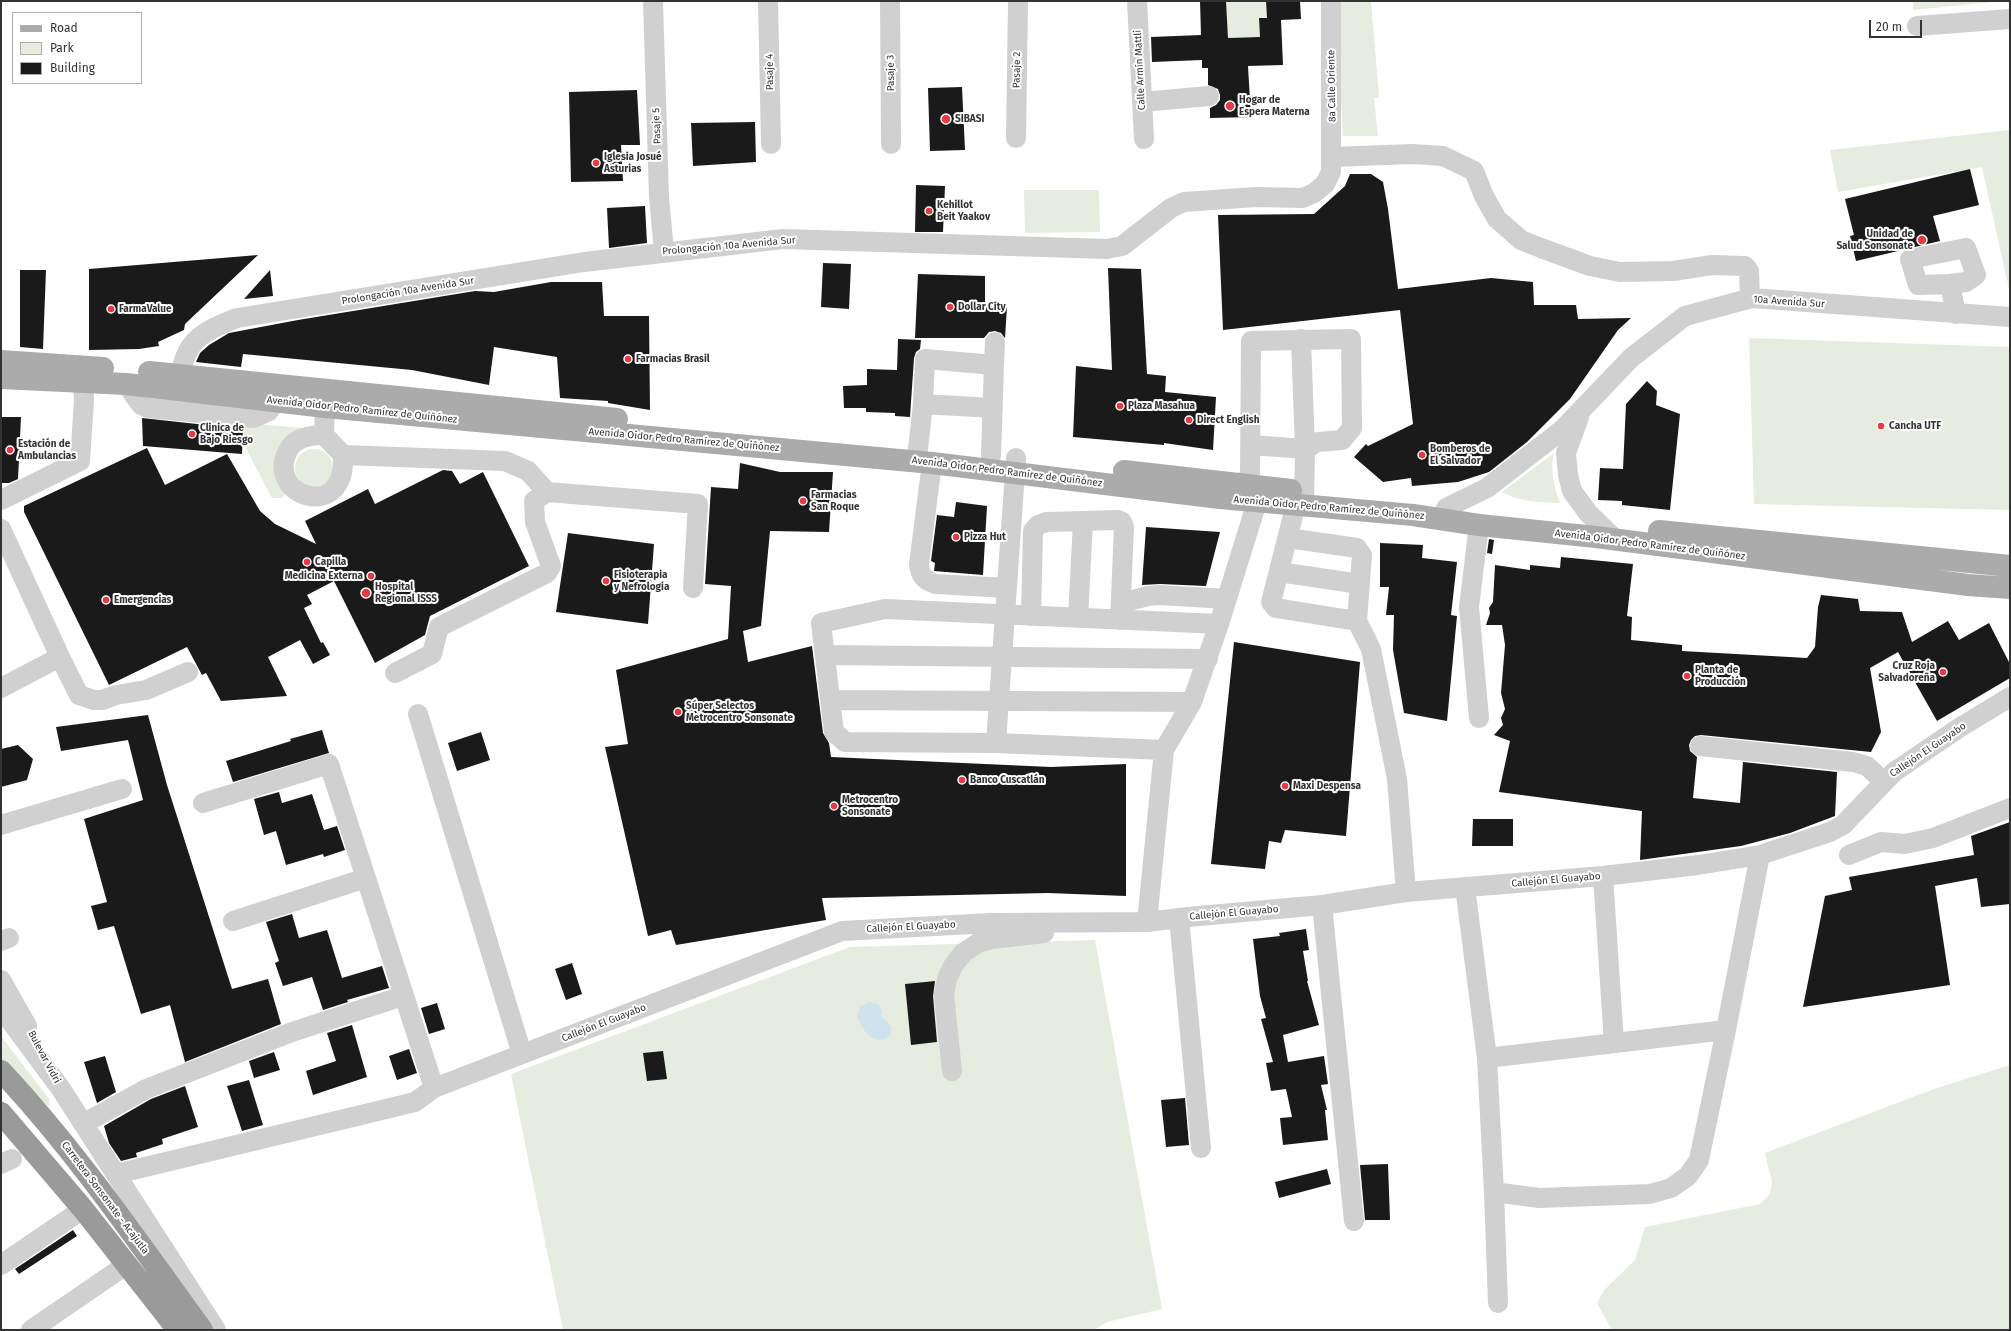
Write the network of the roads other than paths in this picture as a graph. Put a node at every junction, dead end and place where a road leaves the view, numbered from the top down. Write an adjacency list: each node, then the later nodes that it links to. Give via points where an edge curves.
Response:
1 (653, 1): 16 (street, Pasaje 5, via 659,197)
2 (768, 1): 13 (street, Pasaje 4)
3 (890, 1): 14 (street, Pasaje 3)
4 (1018, 1): 11 (street, Pasaje 2)
5 (1137, 1): 10 (street, Calle Armín Mattli)
6 (1331, 1): 15 (street, 8a Calle Oriente)
7 (2010, 19): 8 (street)
8 (1917, 26)
9 (1209, 96): 10 (street)
10 (1142, 102): 12 (street, Calle Armín Mattli)
11 (1016, 138)
12 (1144, 139)
13 (771, 144)
14 (891, 144)
15 (1332, 164): 16 (street, Prolongación 10a Avenida Sur, via 1326,184 1303,198 1256,197 1184,202 1172,208 1122,246 1107,249 783,239); 18 (street, via 1412,154 1442,156 1474,171 1497,219 1521,240 1590,266 1620,272 1672,271 1712,265 1745,266 1748,271)
16 (664, 252): 25 (street, Prolongación 10a Avenida Sur, via 584,262 237,318 219,325 192,344 186,353)
17 (1950, 284): 19 (street)
18 (1750, 298): 19 (street, 10a Avenida Sur); 31 (street, 10a Avenida Sur, via 1685,316 1631,358)
19 (1956, 314): 20 (street, 10a Avenida Sur)
20 (2010, 317)
21 (1301, 339): 33 (street, via 1251,341); 34 (street); 34 (street, via 1351,339 1352,428 1342,440 1318,442)
22 (995, 342): 24 (street)
23 (1, 361): 25 (main road, Avenida Oidor Pedro Ramírez de Quiñónez)
24 (994, 365): 28 (street, via 925,359); 30 (street)
25 (180, 374): 36 (main road, Avenida Oidor Pedro Ramírez de Quiñónez)
26 (1, 378): 27 (main road, Avenida Oidor Pedro Ramírez de Quiñónez)
27 (83, 382): 29 (main road, Avenida Oidor Pedro Ramírez de Quiñónez, via 126,384); 41 (street, via 80,460)
28 (924, 404): 30 (street); 36 (street)
29 (325, 407): 32 (street); 36 (main road, Avenida Oidor Pedro Ramírez de Quiñónez)
30 (993, 408): 37 (street)
31 (1582, 410): 44 (street, 10a Avenida Sur, via 1562,430 1487,488); 48 (street, 10a Avenida Sur, via 1566,452 1568,475 1572,491 1588,513)
32 (324, 435): 35 (street); 35 (street, via 302,438 292,445 286,454 283,470 289,483 299,493 313,497 326,495 340,483 344,469)
33 (1250, 445): 34 (street); 39 (street, via 1250,475)
34 (1305, 449): 42 (street)
35 (343, 455): 40 (street, via 505,462 528,472)
36 (925, 456): 37 (main road, Avenida Oidor Pedro Ramírez de Quiñónez); 38 (main road, Avenida Oidor Pedro Ramírez de Quiñónez); 54 (street, via 919,564 921,575 928,582 936,584)
37 (991, 456): 38 (main road, Avenida Oidor Pedro Ramírez de Quiñónez)
38 (1015, 465): 39 (main road, Avenida Oidor Pedro Ramírez de Quiñónez); 43 (main road, Avenida Oidor Pedro Ramírez de Quiñónez); 54 (street)
39 (1243, 484): 42 (main road, Avenida Oidor Pedro Ramírez de Quiñónez)
40 (547, 492): 53 (street, via 698,504); 68 (street, via 534,501 535,522 550,566 547,573 438,627 432,654)
41 (1, 500)
42 (1301, 500): 43 (main road, Avenida Oidor Pedro Ramírez de Quiñónez); 44 (main road, Avenida Oidor Pedro Ramírez de Quiñónez); 46 (main road, Avenida Oidor Pedro Ramírez de Quiñónez); 49 (street)
43 (1257, 502): 56 (street)
44 (1446, 508): 48 (main road, Avenida Oidor Pedro Ramírez de Quiñónez)
45 (1083, 522): 57 (street, via 1122,522 1124,527); 59 (street, via 1046,522 1033,530); 60 (street)
46 (1479, 525): 48 (main road, Avenida Oidor Pedro Ramírez de Quiñónez); 75 (street, via 1469,607)
47 (1, 529): 64 (street)
48 (1607, 532): 50 (main road, Avenida Oidor Pedro Ramírez de Quiñónez); 55 (main road, Avenida Oidor Pedro Ramírez de Quiñónez, via 1968,585)
49 (1288, 538): 51 (street); 52 (street, via 1357,548 1362,555)
50 (2010, 566)
51 (1279, 572): 52 (street); 61 (street, via 1271,602 1276,608)
52 (1360, 584): 61 (street)
53 (693, 588)
54 (1006, 588): 58 (street)
55 (2010, 588)
56 (1227, 599): 57 (street, via 1148,596); 62 (street)
57 (1121, 611): 60 (street); 62 (street)
58 (1005, 613): 59 (street); 63 (street, via 885,609 822,623); 65 (street)
59 (1031, 616): 60 (street)
60 (1078, 618)
61 (1357, 621): 89 (street, via 1371,649 1397,779)
62 (1219, 624): 66 (street)
63 (825, 655): 65 (street); 71 (street)
64 (60, 657): 67 (street, via 79,695 94,700 146,690); 69 (street)
65 (1002, 658): 66 (street); 72 (street)
66 (1208, 659): 73 (street)
67 (188, 672)
68 (395, 673)
69 (1, 688)
70 (2010, 697): 79 (street, Callejón El Guayabo, via 1894,772)
71 (831, 700): 72 (street); 76 (street, via 834,732 845,742)
72 (999, 700): 73 (street); 76 (street)
73 (1192, 702): 78 (street)
74 (418, 714): 100 (street)
75 (1479, 718)
76 (996, 743): 78 (street)
77 (1700, 746): 79 (street, via 1854,762 1867,766)
78 (1164, 750): 93 (street)
79 (1884, 782): 84 (street, Callejón El Guayabo, via 1843,825 1830,832)
80 (122, 789): 83 (street)
81 (203, 803): 87 (street, via 329,764)
82 (2010, 808): 85 (street, via 1933,838 1905,844 1881,842)
83 (1, 825)
84 (1760, 855): 86 (street, Callejón El Guayabo); 98 (street)
85 (1849, 855)
86 (1603, 876): 88 (street, Callejón El Guayabo); 99 (street)
87 (366, 878): 92 (street); 96 (street)
88 (1465, 887): 89 (street, Callejón El Guayabo); 101 (street)
89 (1406, 892): 90 (street, Callejón El Guayabo)
90 (1322, 905): 91 (street, Callejón El Guayabo); 112 (street)
91 (1179, 918): 93 (street, Callejón El Guayabo); 108 (street)
92 (233, 921)
93 (1147, 922): 94 (street, Callejón El Guayabo)
94 (1091, 923): 100 (street, Callejón El Guayabo, via 991,923 842,931); 103 (street, via 1059,931 978,943 963,953 947,979 944,995)
95 (1, 980): 105 (street, Bulevar Vidri)
96 (403, 996): 104 (street); 107 (street, via 292,1032 146,1089)
97 (1, 1008): 105 (street, Bulevar Vidri)
98 (1726, 1030): 99 (street); 110 (street, via 1699,1160 1688,1176 1670,1188 1650,1194 1539,1198)
99 (1614, 1043): 101 (street)
100 (522, 1054): 104 (street, Callejón El Guayabo)
101 (1487, 1058): 110 (street)
102 (1, 1071): 118 (highway, Carretera Sonsonate - Acajutla, via 74,1156)
103 (952, 1071)
104 (434, 1088): 109 (street, Callejón El Guayabo, via 415,1102)
105 (61, 1089): 107 (street)
106 (1, 1114): 111 (highway)
107 (83, 1124): 109 (street)
108 (1201, 1148)
109 (116, 1174): 119 (street)
110 (1494, 1192): 115 (street)
111 (83, 1209): 113 (street); 114 (highway)
112 (1354, 1221)
113 (1, 1265)
114 (126, 1265): 116 (street); 117 (highway)
115 (1498, 1303)
116 (31, 1330)
117 (178, 1330)
118 (202, 1330)
119 (216, 1330)

